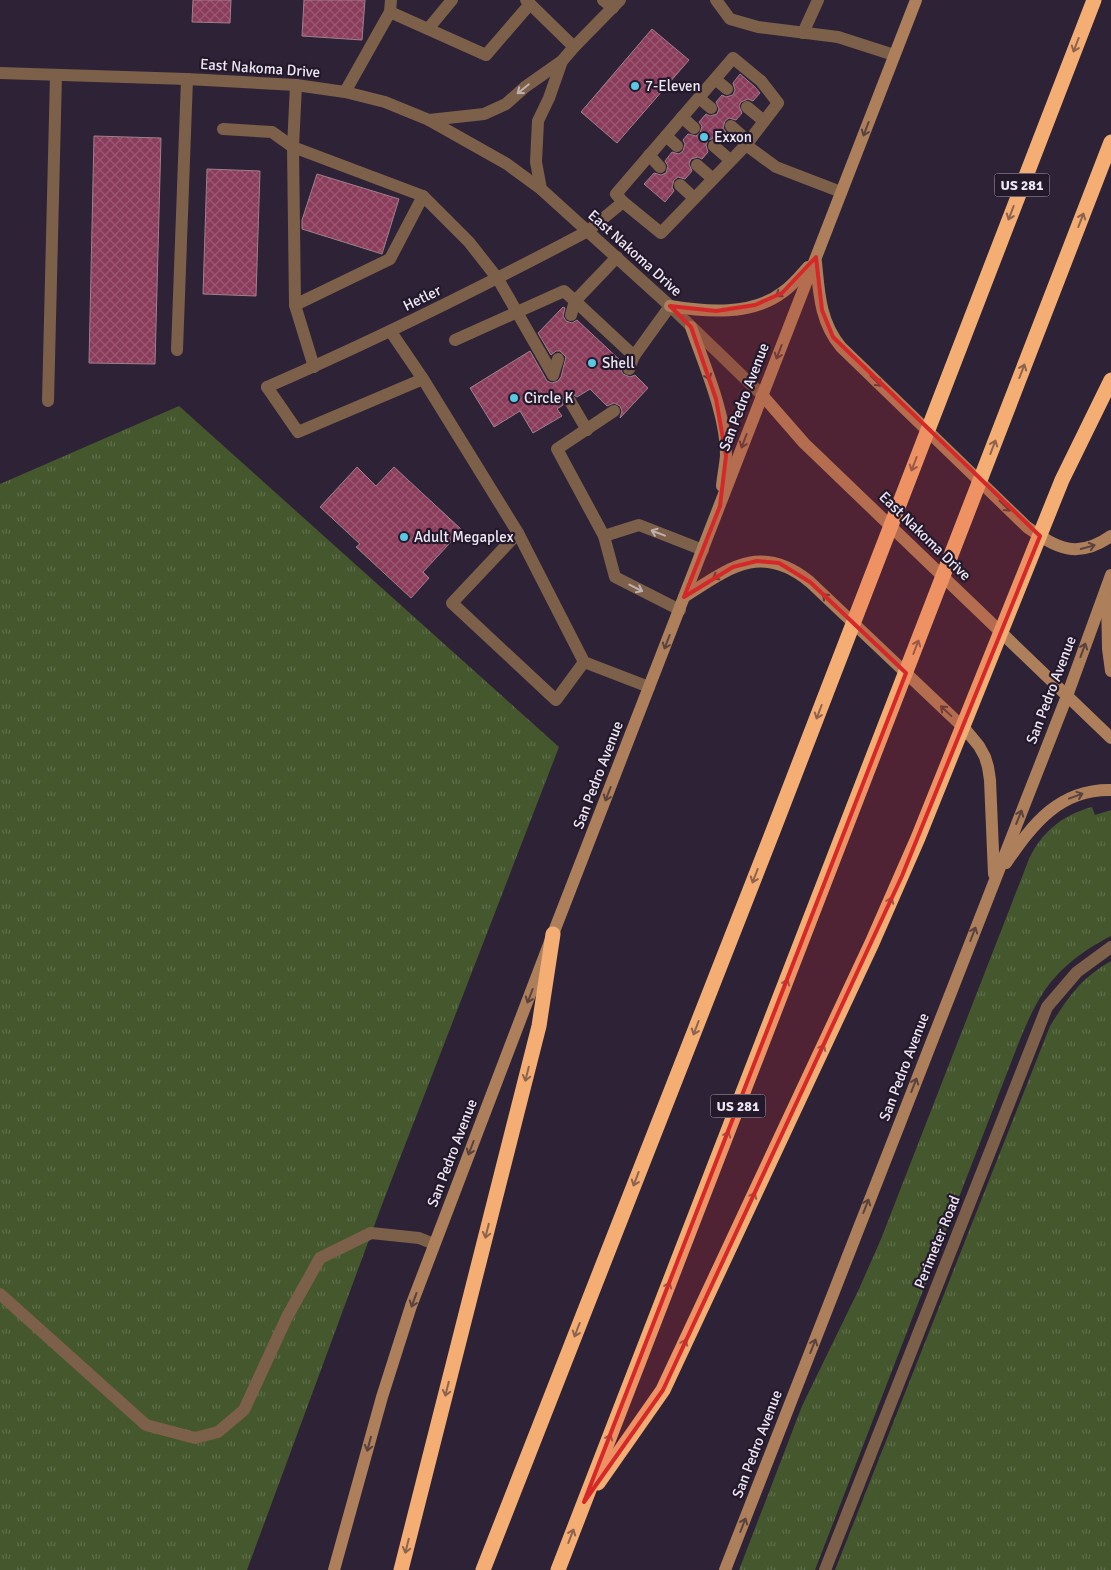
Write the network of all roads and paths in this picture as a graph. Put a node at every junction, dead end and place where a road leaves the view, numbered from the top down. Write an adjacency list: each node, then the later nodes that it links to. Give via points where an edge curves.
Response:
1 (452, 0): 9 (street)
2 (716, 0): 10 (street, via 730,19 758,27)
3 (818, 0): 10 (street)
4 (916, 0): 12 (main road, San Pedro Avenue)
5 (1094, 0): 93 (highway, US 281, one-way to 93)
6 (528, 2): 9 (street, via 486,55); 11 (street)
7 (612, 3): 11 (street)
8 (391, 6): 9 (street); 20 (street)
9 (428, 29)
10 (803, 33): 12 (street, via 838,37)
11 (574, 47): 13 (street)
12 (894, 55): 43 (main road, San Pedro Avenue, one-way to 43)
13 (562, 61): 25 (street, one-way to 25, via 506,104 484,114); 42 (street, via 538,121 536,162)
14 (0, 73): 15 (street, East Nakoma Drive)
15 (56, 75): 16 (street, East Nakoma Drive); 67 (street)
16 (187, 79): 18 (street, East Nakoma Drive); 59 (street)
17 (715, 79): 19 (street); 21 (street); 26 (street, via 733,58 761,81 778,103)
18 (296, 85): 20 (street, East Nakoma Drive); 35 (street)
19 (727, 90)
20 (345, 92): 25 (street, East Nakoma Drive, via 385,102)
21 (699, 98): 23 (street); 24 (street)
22 (748, 107): 26 (street)
23 (711, 108)
24 (682, 117): 28 (street); 30 (street)
25 (429, 120): 42 (street, East Nakoma Drive, via 507,164)
26 (764, 121): 32 (street)
27 (731, 126): 32 (street)
28 (694, 128)
29 (222, 129): 35 (street, via 272,132)
30 (666, 136): 33 (street); 36 (street)
31 (1111, 142): 90 (highway, US 281, one-way to 31)
32 (747, 143): 37 (street); 43 (street, via 776,167)
33 (677, 146)
34 (714, 146): 37 (street)
35 (293, 147): 44 (street); 52 (street)
36 (649, 155): 39 (street); 46 (street, via 616,194)
37 (730, 160): 40 (street)
38 (697, 165): 40 (street)
39 (660, 167)
40 (712, 179): 45 (street)
41 (680, 185): 45 (street)
42 (541, 189): 47 (street, East Nakoma Drive)
43 (841, 192): 49 (main road, San Pedro Avenue)
44 (423, 196): 50 (street, via 469,242); 52 (street, via 390,259)
45 (694, 198): 46 (street, via 661,233)
46 (623, 202): 47 (street, Hetler)
47 (588, 231): 48 (street, East Nakoma Drive); 50 (street, Hetler)
48 (617, 257): 51 (street); 53 (street, East Nakoma Drive)
49 (816, 257): 53 (main road, one-way to 53, via 782,293 755,306 716,311); 66 (main road, San Pedro Avenue, one-way to 66); 74 (main road, one-way to 74, via 822,310 833,337 1027,526 1044,538 1073,550 1095,546)
50 (498, 279): 54 (street); 57 (street, Hetler)
51 (575, 301): 54 (street, via 564,291); 55 (street); 60 (street)
52 (295, 305): 62 (street)
53 (670, 306): 56 (street, East Nakoma Drive); 60 (street)
54 (516, 312): 58 (street); 61 (street, via 554,375)
55 (572, 315)
56 (691, 327): 66 (street, East Nakoma Drive); 71 (main road, one-way to 71, via 716,399 725,439)
57 (391, 332): 62 (street, Hetler); 64 (street)
58 (455, 340)
59 (177, 350)
60 (634, 356): 63 (street)
61 (558, 359)
62 (314, 367): 64 (street, Hetler, via 267,387 298,432)
63 (629, 369)
64 (423, 379): 72 (street)
65 (1111, 380): 90 (highway, one-way to 65, via 663,1390 902,876 1062,480)
66 (762, 396): 71 (main road, San Pedro Avenue, one-way to 71); 82 (main road, East Nakoma Drive, via 804,443)
67 (48, 401)
68 (570, 401): 70 (street)
69 (614, 411): 70 (street)
70 (587, 430): 73 (street, via 557,449)
71 (720, 506): 75 (main road, San Pedro Avenue)
72 (518, 533): 79 (street); 79 (street, via 452,603 556,700)
73 (604, 536): 75 (street, one-way to 73, via 639,525); 78 (street, one-way to 78, via 615,577)
74 (1111, 536)
75 (703, 550): 77 (main road, San Pedro Avenue)
76 (1109, 580): 80 (main road, via 1106,624); 82 (main road, San Pedro Avenue, one-way to 76)
77 (684, 597): 78 (main road, San Pedro Avenue); 85 (main road, one-way to 77, via 986,756 965,729 810,582 786,566 757,562 732,567)
78 (680, 610): 81 (main road, San Pedro Avenue, one-way to 81)
79 (584, 662): 81 (street)
80 (1111, 670)
81 (650, 687): 86 (main road, San Pedro Avenue, one-way to 86)
82 (1066, 696): 83 (main road, East Nakoma Drive); 85 (main road, San Pedro Avenue, one-way to 82)
83 (1111, 738)
84 (1111, 790): 85 (main road, one-way to 84, via 1025,835 1052,808 1080,793)
85 (994, 879): 95 (main road, San Pedro Avenue, one-way to 85)
86 (554, 934): 88 (main road, San Pedro Avenue, one-way to 88); 92 (highway, one-way to 92, via 539,1026)
87 (1111, 947): 96 (street, Perimeter Road, via 1077,972 1047,1007)
88 (434, 1244): 89 (street, via 419,1238 371,1233 320,1258 287,1316 244,1410 218,1432 195,1438 146,1425); 91 (main road, San Pedro Avenue, one-way to 91, via 393,1361)
89 (0, 1294)
90 (584, 1502): 94 (highway, US 281, one-way to 90)
91 (334, 1570)
92 (401, 1570)
93 (483, 1570)
94 (558, 1570)
95 (725, 1570)
96 (825, 1570)

